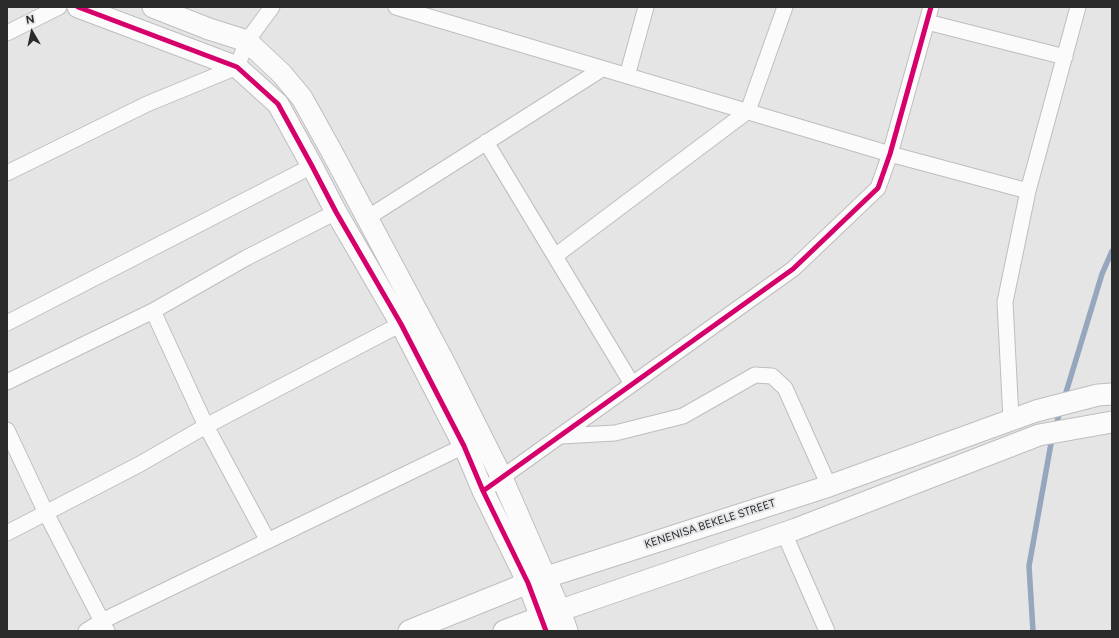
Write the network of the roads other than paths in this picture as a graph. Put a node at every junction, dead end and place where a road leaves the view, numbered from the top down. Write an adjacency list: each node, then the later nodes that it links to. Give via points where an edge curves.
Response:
1 (59, 7): 11 (street)
2 (78, 7): 14 (street)
3 (153, 7): 12 (street)
4 (272, 7): 12 (street)
5 (396, 7): 15 (street)
6 (646, 7): 16 (street)
7 (785, 7): 17 (street)
8 (931, 7): 10 (street)
9 (1078, 7): 13 (street)
10 (927, 22): 13 (street); 19 (street)
11 (7, 33)
12 (248, 41): 14 (street); 24 (street, via 302,98)
13 (1065, 57): 22 (street)
14 (237, 67): 20 (street, via 278,104); 21 (street, via 147,104)
15 (602, 69): 16 (street); 18 (street)
16 (627, 76): 17 (street)
17 (748, 111): 19 (street); 25 (street)
18 (486, 142): 24 (street); 25 (street)
19 (890, 154): 22 (street); 30 (street, via 878,188 793,269)
20 (312, 166): 23 (street); 27 (street)
21 (7, 173)
22 (1028, 191): 32 (street, via 1005,302)
23 (336, 212): 26 (street, via 246,258); 28 (street)
24 (367, 218): 38 (street)
25 (555, 256): 30 (street)
26 (153, 311): 29 (street); 34 (street)
27 (7, 323)
28 (401, 324): 34 (street); 37 (street)
29 (7, 382)
30 (632, 384): 36 (street)
31 (1105, 395): 32 (street, KENENISA BEKELE STREET)
32 (1012, 419): 39 (street, KENENISA BEKELE STREET)
33 (1108, 422): 43 (street, via 1039,435)
34 (206, 426): 41 (street, via 140,464); 44 (street)
35 (7, 430): 41 (street)
36 (560, 436): 38 (street); 39 (street, via 615,432 683,416 755,375 772,376 785,388)
37 (464, 446): 40 (street); 44 (street)
38 (502, 478): 40 (street); 45 (street)
39 (829, 486): 45 (street, KENENISA BEKELE STREET)
40 (483, 491): 45 (street)
41 (46, 512): 42 (street); 48 (street)
42 (7, 533)
43 (784, 533): 46 (street); 53 (street)
44 (268, 541): 48 (street)
45 (537, 580): 46 (street); 47 (street); 50 (street, KENENISA BEKELE STREET)
46 (560, 611): 47 (street); 52 (street)
47 (543, 624): 51 (street)
48 (104, 626): 49 (street)
49 (86, 631)
50 (409, 631)
51 (504, 631)
52 (567, 631)
53 (827, 631)

